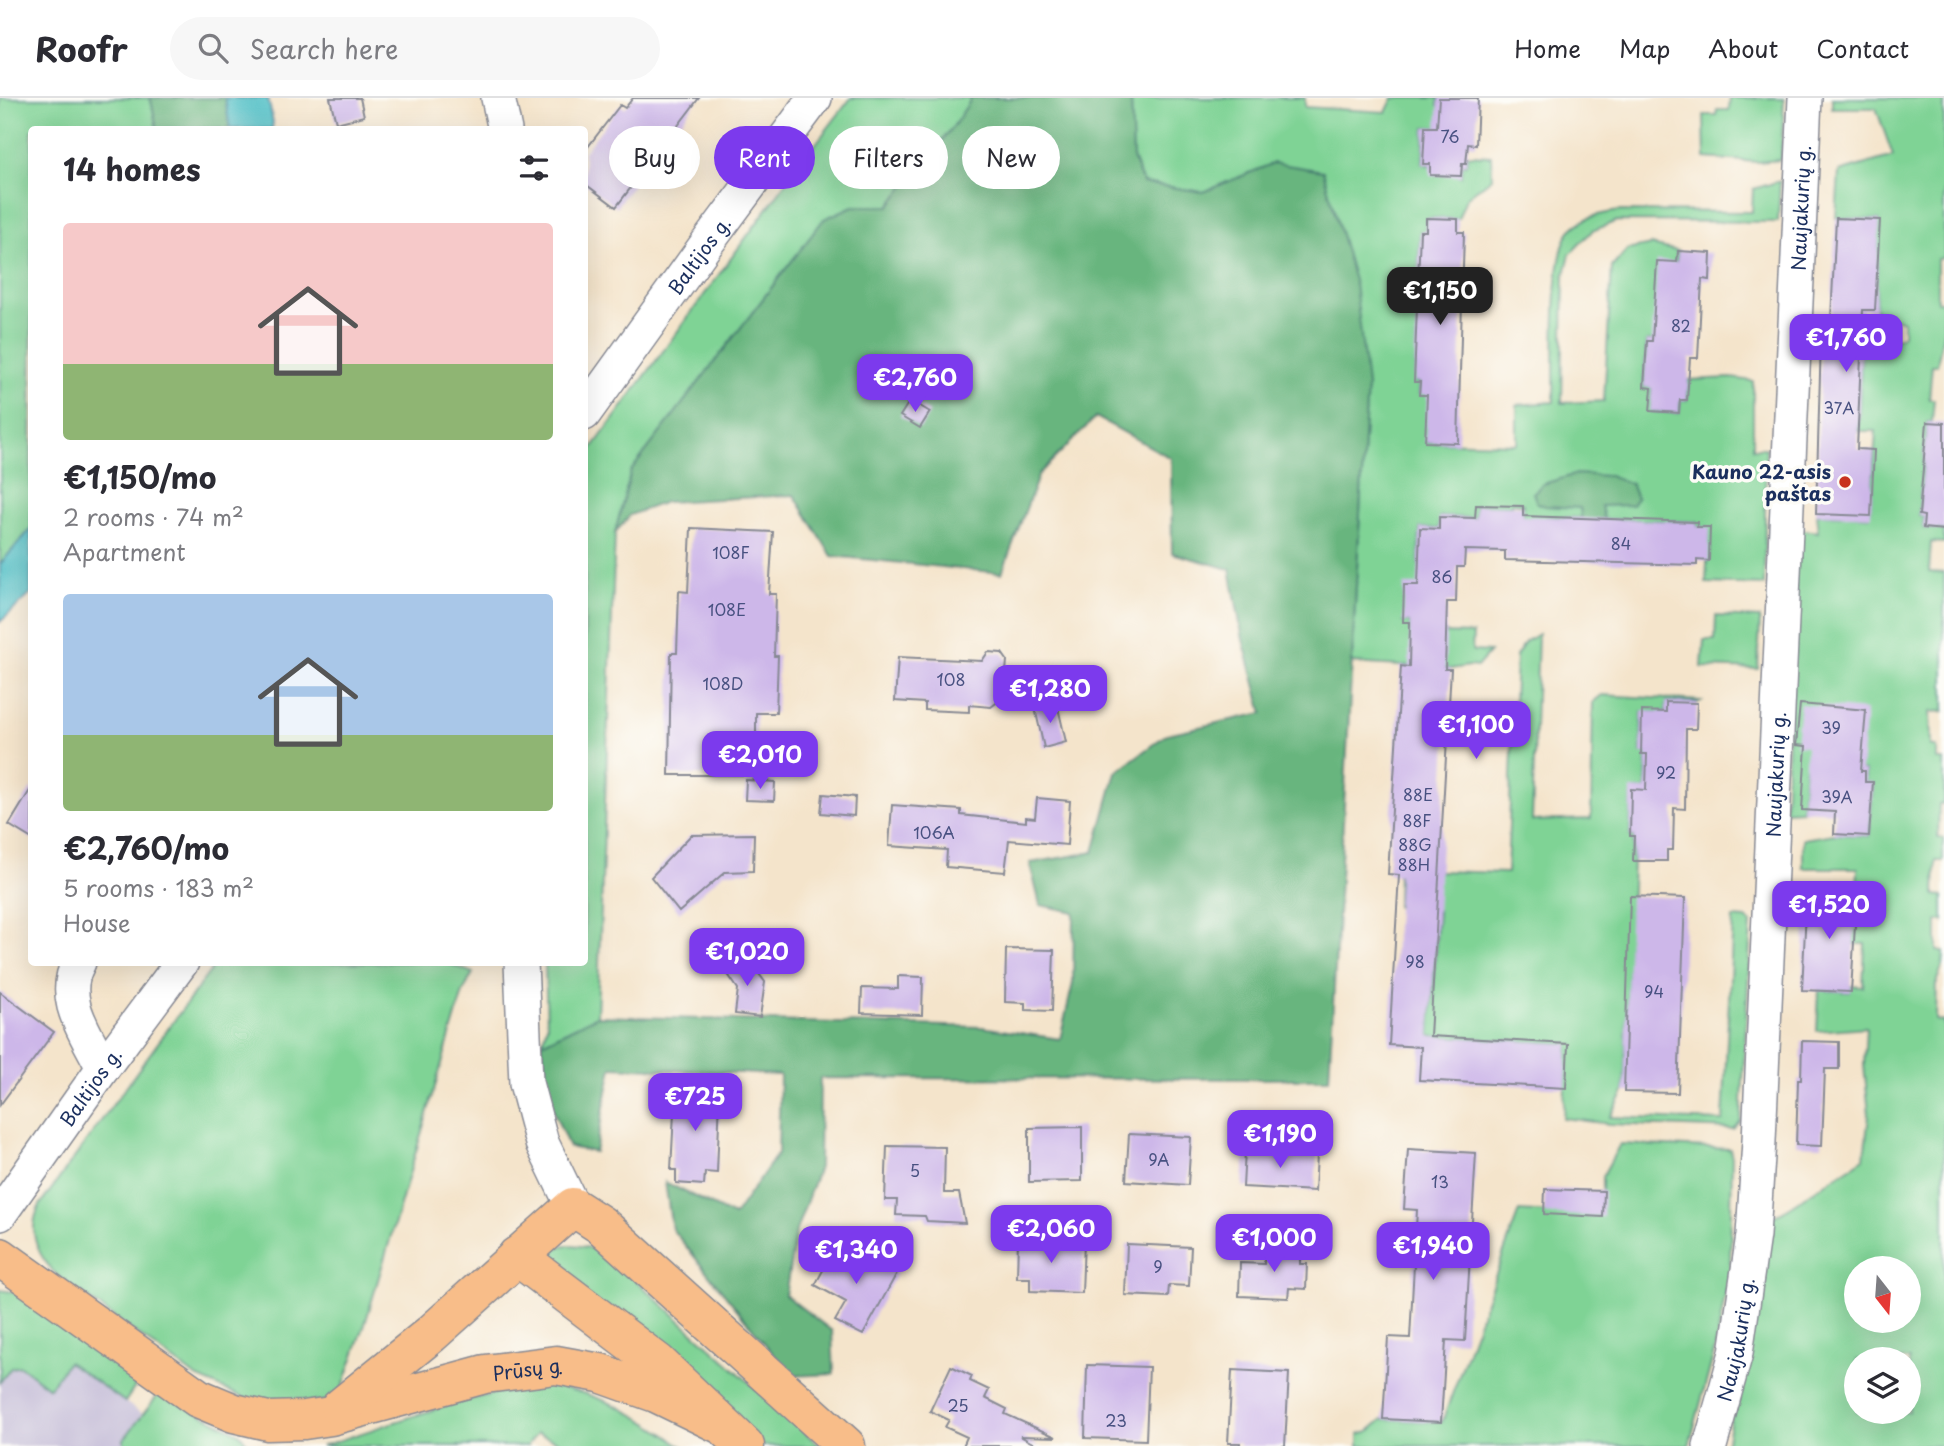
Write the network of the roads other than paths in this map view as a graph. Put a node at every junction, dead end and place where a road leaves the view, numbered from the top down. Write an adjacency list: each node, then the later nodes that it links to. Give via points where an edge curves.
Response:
1 (498, 98): 4 (street)
2 (816, 98): 5 (street, Baltijos g.)
3 (1805, 98): 17 (street, Naujakurių g., via 1753,1235 1736,1353)
4 (504, 126)
5 (588, 408)
6 (77, 966): 9 (street, via 71,975 72,1004)
7 (179, 966): 9 (street, Baltijos g.)
8 (521, 966): 10 (street, via 526,1083 542,1143)
9 (103, 1068): 11 (street, Baltijos g.)
10 (573, 1207): 12 (main road); 16 (main road, via 601,1225)
11 (0, 1214)
12 (517, 1256): 14 (main road); 15 (main road, Prūsų g., via 659,1363)
13 (0, 1257): 14 (main road, Prūsų g., via 198,1398 268,1421)
14 (331, 1416): 15 (main road, Prūsų g., via 485,1374 556,1365 656,1393)
15 (734, 1436)
16 (846, 1446)
17 (1710, 1446)

